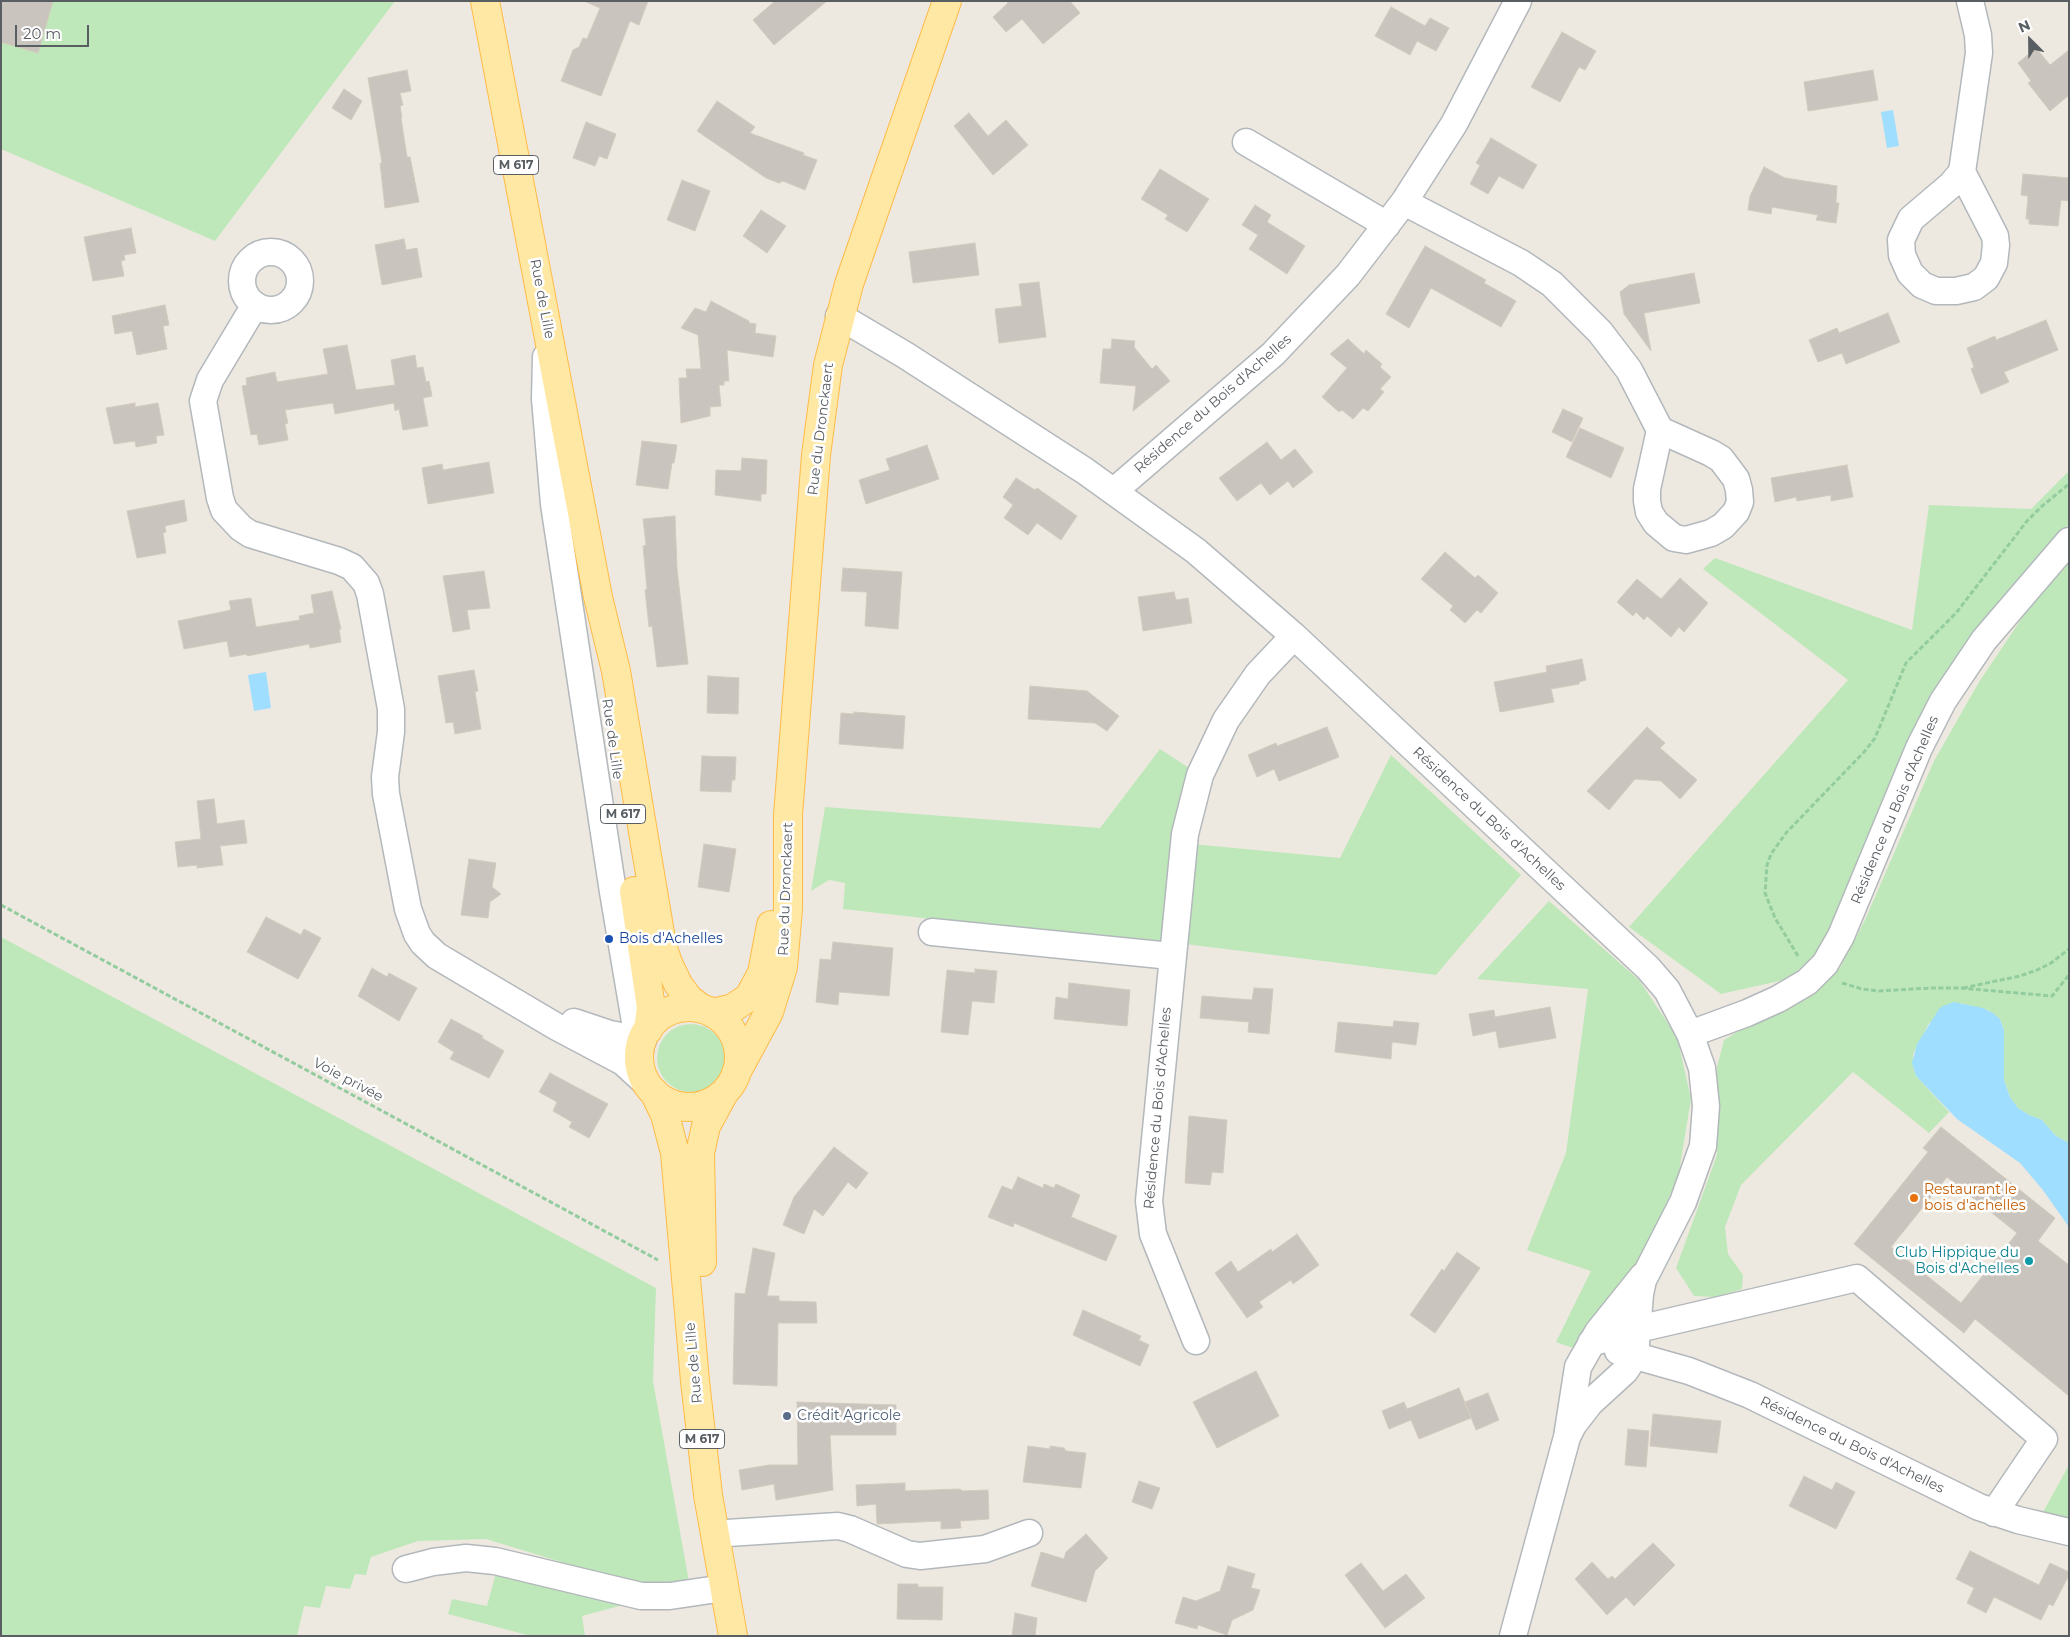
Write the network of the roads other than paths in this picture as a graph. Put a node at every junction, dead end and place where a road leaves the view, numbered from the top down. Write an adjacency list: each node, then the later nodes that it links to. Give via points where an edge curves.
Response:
1 (485, 1): 11 (main road, Rue de Lille / M 617)
2 (947, 1): 10 (main road, Rue du Dronckaert)
3 (1518, 1): 7 (street, Résidence du Bois d'Achelles, via 1454,124)
4 (1970, 1): 6 (street, via 1979,53)
5 (1246, 142): 8 (street)
6 (1962, 172): 6 (street, via 1911,220 1901,240 1902,255 1910,273 1922,285 1936,291 1974,287 1986,278 1994,263 1995,236)
7 (1404, 202): 8 (street, Résidence du Bois d'Achelles); 12 (street, via 1504,253 1552,284 1614,349 1640,388)
8 (1387, 225): 13 (street, Résidence du Bois d'Achelles, via 1348,275 1273,354)
9 (255, 305): 20 (street, via 210,380 203,401 224,510 250,534 339,561 352,567 366,583 391,709 386,794 412,924 423,943 437,956)
10 (839, 316): 13 (street, Résidence du Bois d'Achelles, via 906,355); 17 (main road, Rue du Dronckaert, via 820,418)
11 (548, 328): 15 (main road, Rue de Lille / M 617); 23 (street, via 545,399 554,504 612,884)
12 (1660, 430)
13 (1114, 490): 16 (street, Résidence du Bois d'Achelles, via 1196,551)
14 (2069, 541): 22 (street, Résidence du Bois d'Achelles, via 1984,640 1943,701 1841,936 1825,964 1807,982 1770,1003)
15 (598, 597): 21 (main road, Rue de Lille / M 617, via 616,671 662,945 678,984 688,999); 23 (main road, Rue de Lille / M 617, via 610,726 648,988 650,1014)
16 (1294, 636): 19 (street, Résidence du Bois d'Achelles, via 1246,689 1217,736 1200,775 1185,834); 22 (street, Résidence du Bois d'Achelles, via 1648,968 1666,990)
17 (788, 815): 21 (main road, Rue du Dronckaert, via 762,973 745,1001 733,1008); 24 (main road, Rue du Dronckaert, via 788,909 782,972 768,1012)
18 (932, 932): 19 (street)
19 (1171, 956): 28 (street, Résidence du Bois d'Achelles, via 1149,1201 1153,1234)
20 (508, 997): 23 (street, via 588,1028); 25 (street, via 623,1062)
21 (707, 1011): 23 (main road, via 685,1008 669,1012 655,1021); 24 (main road, via 726,1024 735,1038 739,1056)
22 (1690, 1034): 26 (street, Résidence du Bois d'Achelles, via 1706,1088 1703,1146 1683,1202)
23 (642, 1040): 25 (main road, via 640,1067)
24 (730, 1083): 25 (main road, via 709,1103 692,1107 668,1103); 34 (main road, Rue de Lille / M 617, via 706,1126 700,1153 699,1185 710,1406)
25 (650, 1088): 37 (main road, Rue de Lille / M 617, via 665,1115 674,1153 708,1495)
26 (1647, 1272): 27 (street, Résidence du Bois d'Achelles, via 1640,1294); 29 (street, Résidence du Bois d'Achelles)
27 (1638, 1329): 29 (street); 30 (street, Résidence du Bois d'Achelles); 32 (street, via 1857,1278 2044,1439)
28 (1196, 1341)
29 (1591, 1343): 30 (street, Résidence du Bois d'Achelles); 31 (street, Résidence du Bois d'Achelles, via 1578,1367)
30 (1634, 1356): 31 (street, Résidence du Bois d'Achelles, via 1625,1371 1590,1403); 32 (street, Résidence du Bois d'Achelles, via 1689,1371 1750,1395)
31 (1567, 1437): 40 (street, Résidence du Bois d'Achelles)
32 (1994, 1513): 33 (street, Résidence du Bois d'Achelles)
33 (2069, 1532)
34 (727, 1533): 35 (street, via 838,1526 907,1554 920,1556 985,1549); 39 (main road, M 617)
35 (1029, 1533)
36 (406, 1569): 37 (street, via 466,1558 495,1561 641,1596 670,1596)
37 (724, 1588): 38 (main road, Rue de Lille / M 617)
38 (732, 1636)
39 (745, 1636)
40 (1513, 1636)

